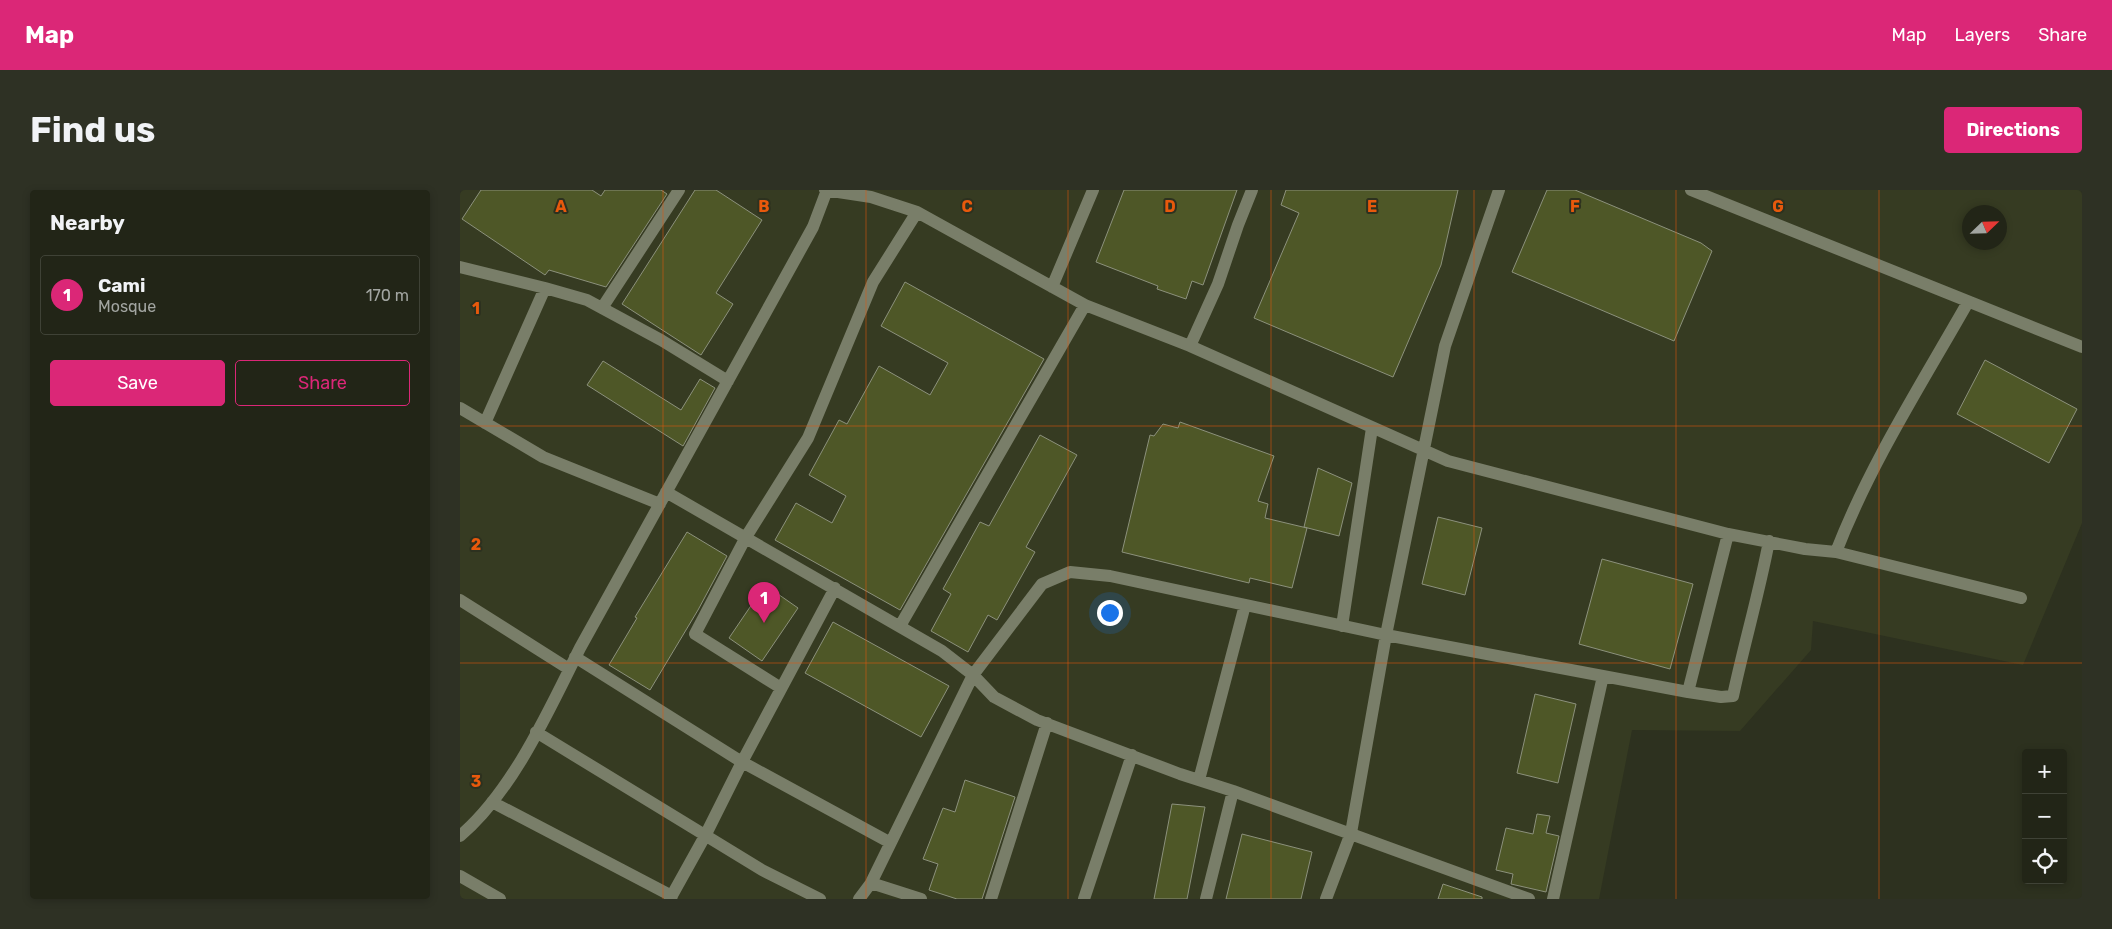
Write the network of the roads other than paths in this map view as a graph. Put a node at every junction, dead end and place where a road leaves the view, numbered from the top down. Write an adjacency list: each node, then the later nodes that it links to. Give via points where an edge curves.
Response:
1 (679, 190): 13 (street)
2 (826, 190): 7 (street, via 871,197); 16 (street, via 813,227)
3 (1093, 190): 9 (street)
4 (1252, 190): 14 (street, via 1218,284)
5 (1499, 190): 20 (street, via 1445,346)
6 (1690, 190): 11 (street)
7 (917, 212): 9 (street); 24 (street, via 873,282 808,438)
8 (460, 267): 10 (street)
9 (1052, 287): 12 (street)
10 (546, 288): 13 (street); 18 (street)
11 (1968, 302): 15 (street); 26 (street, via 1850,515)
12 (1086, 305): 14 (street); 31 (street)
13 (602, 308): 16 (street)
14 (1190, 346): 19 (street)
15 (2082, 347)
16 (728, 381): 21 (street)
17 (460, 408): 18 (street)
18 (485, 423): 22 (street, via 543,457)
19 (1372, 428): 20 (street); 32 (street)
20 (1423, 450): 23 (street, via 1448,461); 33 (street)
21 (666, 492): 22 (street); 24 (street)
22 (660, 504): 34 (street)
23 (1728, 534): 25 (street); 39 (street)
24 (746, 537): 27 (street); 38 (street, via 695,634)
25 (1769, 542): 26 (street); 39 (street, via 1733,696)
26 (1836, 552): 28 (street)
27 (834, 588): 31 (street); 38 (street)
28 (2021, 598)
29 (460, 600): 35 (street)
30 (1245, 605): 32 (street); 36 (street, via 1110,576 1070,572 1042,584); 44 (street)
31 (900, 626): 36 (street, via 942,651)
32 (1342, 626): 33 (street)
33 (1386, 635): 37 (street); 47 (street)
34 (575, 657): 35 (street); 43 (street)
35 (569, 669): 41 (street)
36 (973, 675): 40 (street, via 994,697); 50 (street)
37 (1603, 676): 39 (street); 63 (street)
38 (781, 688): 43 (street)
39 (1688, 692)
40 (1047, 723): 42 (street); 58 (street)
41 (536, 732): 46 (street); 49 (street)
42 (1132, 755): 44 (street); 59 (street)
43 (742, 762): 49 (street); 50 (street)
44 (1199, 780): 45 (street)
45 (1232, 791): 47 (street); 60 (street)
46 (492, 802): 48 (street); 53 (street)
47 (1351, 833): 61 (street); 62 (street)
48 (460, 836)
49 (705, 836): 53 (street); 55 (street)
50 (889, 842): 52 (street)
51 (460, 876): 54 (street)
52 (871, 883): 56 (street); 57 (street)
53 (671, 898)
54 (500, 899)
55 (820, 899)
56 (859, 899)
57 (921, 899)
58 (991, 899)
59 (1084, 899)
60 (1206, 899)
61 (1326, 899)
62 (1528, 899)
63 (1553, 899)

